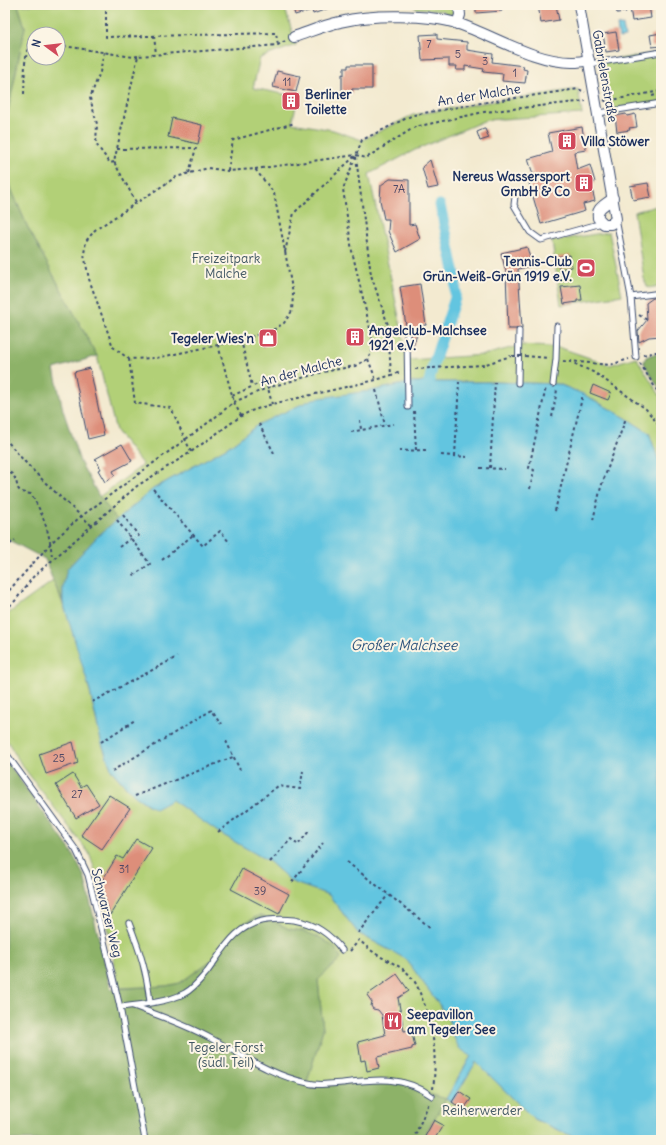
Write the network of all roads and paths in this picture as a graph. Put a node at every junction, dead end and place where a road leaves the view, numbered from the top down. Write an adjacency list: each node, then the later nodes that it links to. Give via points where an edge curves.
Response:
1 (106, 5): 5 (path, via 106,37)
2 (459, 5): 4 (street)
3 (579, 5): 14 (street, Gabrielenstraße)
4 (458, 24): 6 (street, via 435,18 410,16 373,18 343,21); 14 (street, via 544,58)
5 (154, 36): 7 (path, via 276,33); 11 (path)
6 (294, 37): 7 (path)
7 (278, 45): 11 (path)
8 (66, 46): 9 (path)
9 (104, 52): 12 (path); 24 (path, via 90,98 96,124 96,144 110,163)
10 (661, 52): 14 (lane)
11 (156, 54): 12 (path)
12 (138, 56): 22 (path)
13 (26, 57): 17 (path)
14 (590, 62): 18 (street, Gabrielenstraße)
15 (578, 89): 23 (path, An der Malche, via 413,115 362,140)
16 (661, 91): 18 (path, via 606,101)
17 (24, 94)
18 (592, 98): 20 (street, Gabrielenstraße); 23 (path, via 484,112 415,127 366,158)
19 (661, 103): 20 (lane)
20 (599, 113): 30 (street, Gabrielenstraße)
21 (295, 123): 26 (path, via 233,140)
22 (117, 149): 24 (path); 27 (path, via 196,148)
23 (356, 156): 25 (path); 34 (path, via 294,213); 47 (path, An der Malche, via 343,189 353,258 372,337 373,349); 50 (path, via 371,274 388,325 391,376)
24 (114, 162): 31 (path)
25 (255, 169): 26 (path); 34 (path, via 274,193)
26 (228, 171): 27 (path, via 208,168)
27 (189, 174): 28 (path); 31 (path, via 176,177)
28 (190, 178)
29 (515, 196): 33 (lane, via 514,205 530,232 541,240)
30 (613, 198): 32 (street, Gabrielenstraße); 33 (street, via 598,211 598,218)
31 (136, 202): 46 (path, via 94,230 86,241 84,254 89,279 113,347)
32 (616, 219): 33 (street, via 612,224); 36 (lane, Gabrielenstraße)
33 (602, 223)
34 (285, 253): 42 (path, via 293,294 292,311 284,323 273,330)
35 (661, 292): 36 (lane)
36 (631, 297): 45 (lane, Gabrielenstraße)
37 (638, 315): 38 (path)
38 (647, 320)
39 (557, 326): 48 (lane)
40 (519, 331): 53 (lane)
41 (407, 336): 49 (lane)
42 (241, 340): 43 (path); 56 (path)
43 (218, 346): 46 (path, via 156,358); 60 (path)
44 (661, 353): 45 (path)
45 (636, 356): 48 (path, via 610,365); 61 (path)
46 (129, 359): 79 (path, via 135,403 171,408)
47 (368, 359): 50 (path); 57 (path, An der Malche, via 355,366)
48 (556, 359): 49 (path, bridge, via 512,356 483,365); 55 (lane); 70 (path, via 571,362 595,373 646,409)
49 (407, 370): 65 (lane)
50 (376, 380): 63 (path)
51 (459, 382): 86 (path)
52 (495, 382): 89 (path)
53 (518, 383)
54 (546, 384): 93 (path, via 529,468 534,470)
55 (556, 384): 67 (path)
56 (252, 386): 57 (path, via 266,380); 60 (path)
57 (267, 388): 62 (path, An der Malche); 63 (path)
58 (376, 390): 74 (path)
59 (583, 394): 94 (path)
60 (232, 396): 62 (path)
61 (661, 397)
62 (234, 402): 66 (path); 79 (path, An der Malche)
63 (272, 404): 66 (path)
64 (414, 404): 80 (path)
65 (408, 407)
66 (241, 416): 83 (path)
67 (552, 416)
68 (626, 418): 98 (path, via 601,487)
69 (360, 420): 76 (path)
70 (658, 422): 71 (path); 75 (path)
71 (661, 422)
72 (259, 424): 84 (path)
73 (393, 424): 74 (path)
74 (384, 425): 76 (path)
75 (661, 428)
76 (361, 430): 77 (path)
77 (351, 432)
78 (5, 438): 96 (path, via 20,458)
79 (185, 440): 83 (path); 96 (path, An der Malche)
80 (416, 450): 81 (path); 82 (path)
81 (426, 450)
82 (399, 451)
83 (191, 452): 99 (path, via 137,486)
84 (274, 453)
85 (441, 455): 86 (path)
86 (455, 456): 87 (path)
87 (467, 457)
88 (480, 468): 89 (path)
89 (490, 468): 91 (path)
90 (5, 469): 104 (path, via 12,475 17,489 22,493 31,494 40,507)
91 (505, 469)
92 (153, 489): 100 (path)
93 (530, 490)
94 (555, 511)
95 (123, 515): 102 (path)
96 (81, 516): 99 (path); 104 (path, An der Malche)
97 (117, 520): 101 (path)
98 (593, 520)
99 (92, 526): 108 (path)
100 (193, 535): 105 (path, via 203,546 220,531); 109 (path)
101 (131, 538): 106 (path); 110 (path, via 150,564)
102 (141, 539)
103 (15, 540): 107 (path)
104 (51, 543): 108 (path); 111 (path, An der Malche)
105 (230, 543)
106 (119, 547)
107 (5, 548)
108 (52, 559): 112 (path)
109 (162, 560)
110 (131, 577)
111 (5, 595)
112 (5, 610)
113 (177, 657): 114 (path)
114 (92, 702)
115 (135, 720): 118 (path)
116 (221, 724): 122 (path, via 212,710)
117 (226, 741): 120 (path)
118 (101, 742)
119 (5, 752): 137 (lane, Schwarzer Weg, via 82,861 93,894)
120 (233, 757): 121 (path); 124 (path)
121 (240, 770)
122 (112, 771)
123 (304, 771): 126 (path, via 300,789 278,786)
124 (135, 796)
125 (309, 831): 128 (path, via 298,845 291,839)
126 (218, 832)
127 (323, 844): 130 (path)
128 (270, 862)
129 (347, 862): 131 (path)
130 (292, 882)
131 (388, 895): 133 (path); 134 (path)
132 (129, 923): 139 (lane, via 142,954)
133 (431, 928)
134 (358, 933)
135 (342, 950): 139 (lane, via 325,932 307,923 288,919 260,921 238,932 204,976 186,993)
136 (346, 955): 142 (path, via 359,940 412,977 427,1010 434,1038 435,1078)
137 (115, 988): 138 (lane); 141 (lane, Schwarzer Weg)
138 (112, 997)
139 (150, 1002): 140 (lane)
140 (133, 1006): 141 (lane); 142 (lane, via 179,1023 266,1068 299,1081 323,1085 385,1079 420,1088)
141 (120, 1007): 143 (lane, Schwarzer Weg)
142 (432, 1096): 144 (path)
143 (145, 1140)
144 (413, 1140)

